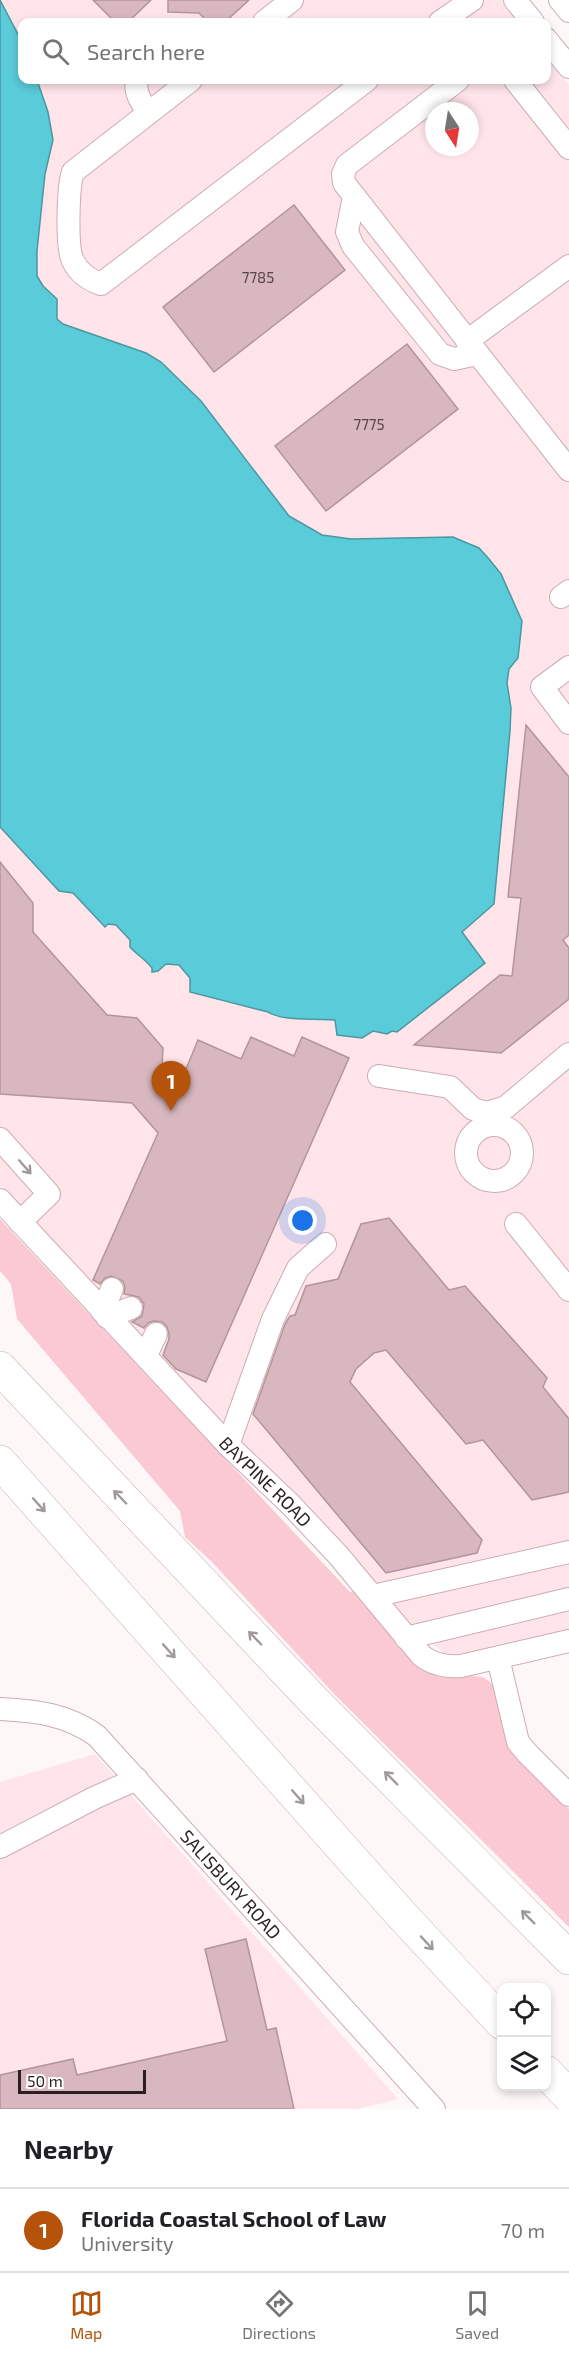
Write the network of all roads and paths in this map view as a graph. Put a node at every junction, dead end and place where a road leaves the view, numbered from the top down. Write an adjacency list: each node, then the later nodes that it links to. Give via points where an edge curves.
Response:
1 (292, 0): 7 (street)
2 (472, 0): 6 (street)
3 (515, 0): 8 (street)
4 (560, 0): 5 (street)
5 (569, 11)
6 (445, 12)
7 (269, 18)
8 (530, 18)
9 (551, 45): 10 (street)
10 (569, 67)
11 (136, 84): 16 (street)
12 (186, 84): 16 (street)
13 (362, 84): 16 (street, via 101,284 88,280 71,258 72,172)
14 (453, 84): 18 (street, via 347,165 343,179)
15 (517, 84): 17 (street)
16 (148, 112)
17 (569, 148)
18 (354, 196): 20 (street); 20 (street, via 347,231 353,246 440,354 454,359)
19 (569, 266): 20 (street)
20 (472, 347): 21 (street)
21 (569, 470)
22 (569, 667): 23 (street, via 542,687)
23 (569, 723)
24 (569, 1054): 25 (street, via 488,1119 450,1087)
25 (380, 1076)
26 (0, 1138): 28 (street, one-way to 28, via 49,1194)
27 (0, 1200): 28 (street, BAYPINE ROAD)
28 (20, 1222): 33 (street, BAYPINE ROAD)
29 (516, 1224): 32 (street)
30 (325, 1244): 35 (street, via 298,1268 283,1298)
31 (112, 1289): 33 (street)
32 (569, 1290)
33 (105, 1314): 35 (street, BAYPINE ROAD, via 141,1333)
34 (0, 1368): 47 (highway, one-way to 34, via 314,1701)
35 (228, 1445): 38 (street, BAYPINE ROAD, via 290,1504)
36 (0, 1462): 48 (highway, one-way to 48)
37 (569, 1552): 38 (street)
38 (373, 1596): 40 (street, BAYPINE ROAD)
39 (569, 1599): 40 (street)
40 (406, 1638): 42 (street, BAYPINE ROAD, via 422,1656 443,1666)
41 (569, 1641): 42 (street, BAYPINE ROAD)
42 (498, 1658): 45 (street, via 518,1742)
43 (0, 1709): 44 (street, SALISBURY ROAD, via 60,1716 82,1725)
44 (137, 1779): 46 (street); 51 (street, SALISBURY ROAD)
45 (569, 1795)
46 (3, 1841)
47 (569, 1958)
48 (497, 2019)
49 (551, 2077): 50 (highway)
50 (569, 2096)
51 (434, 2109)

